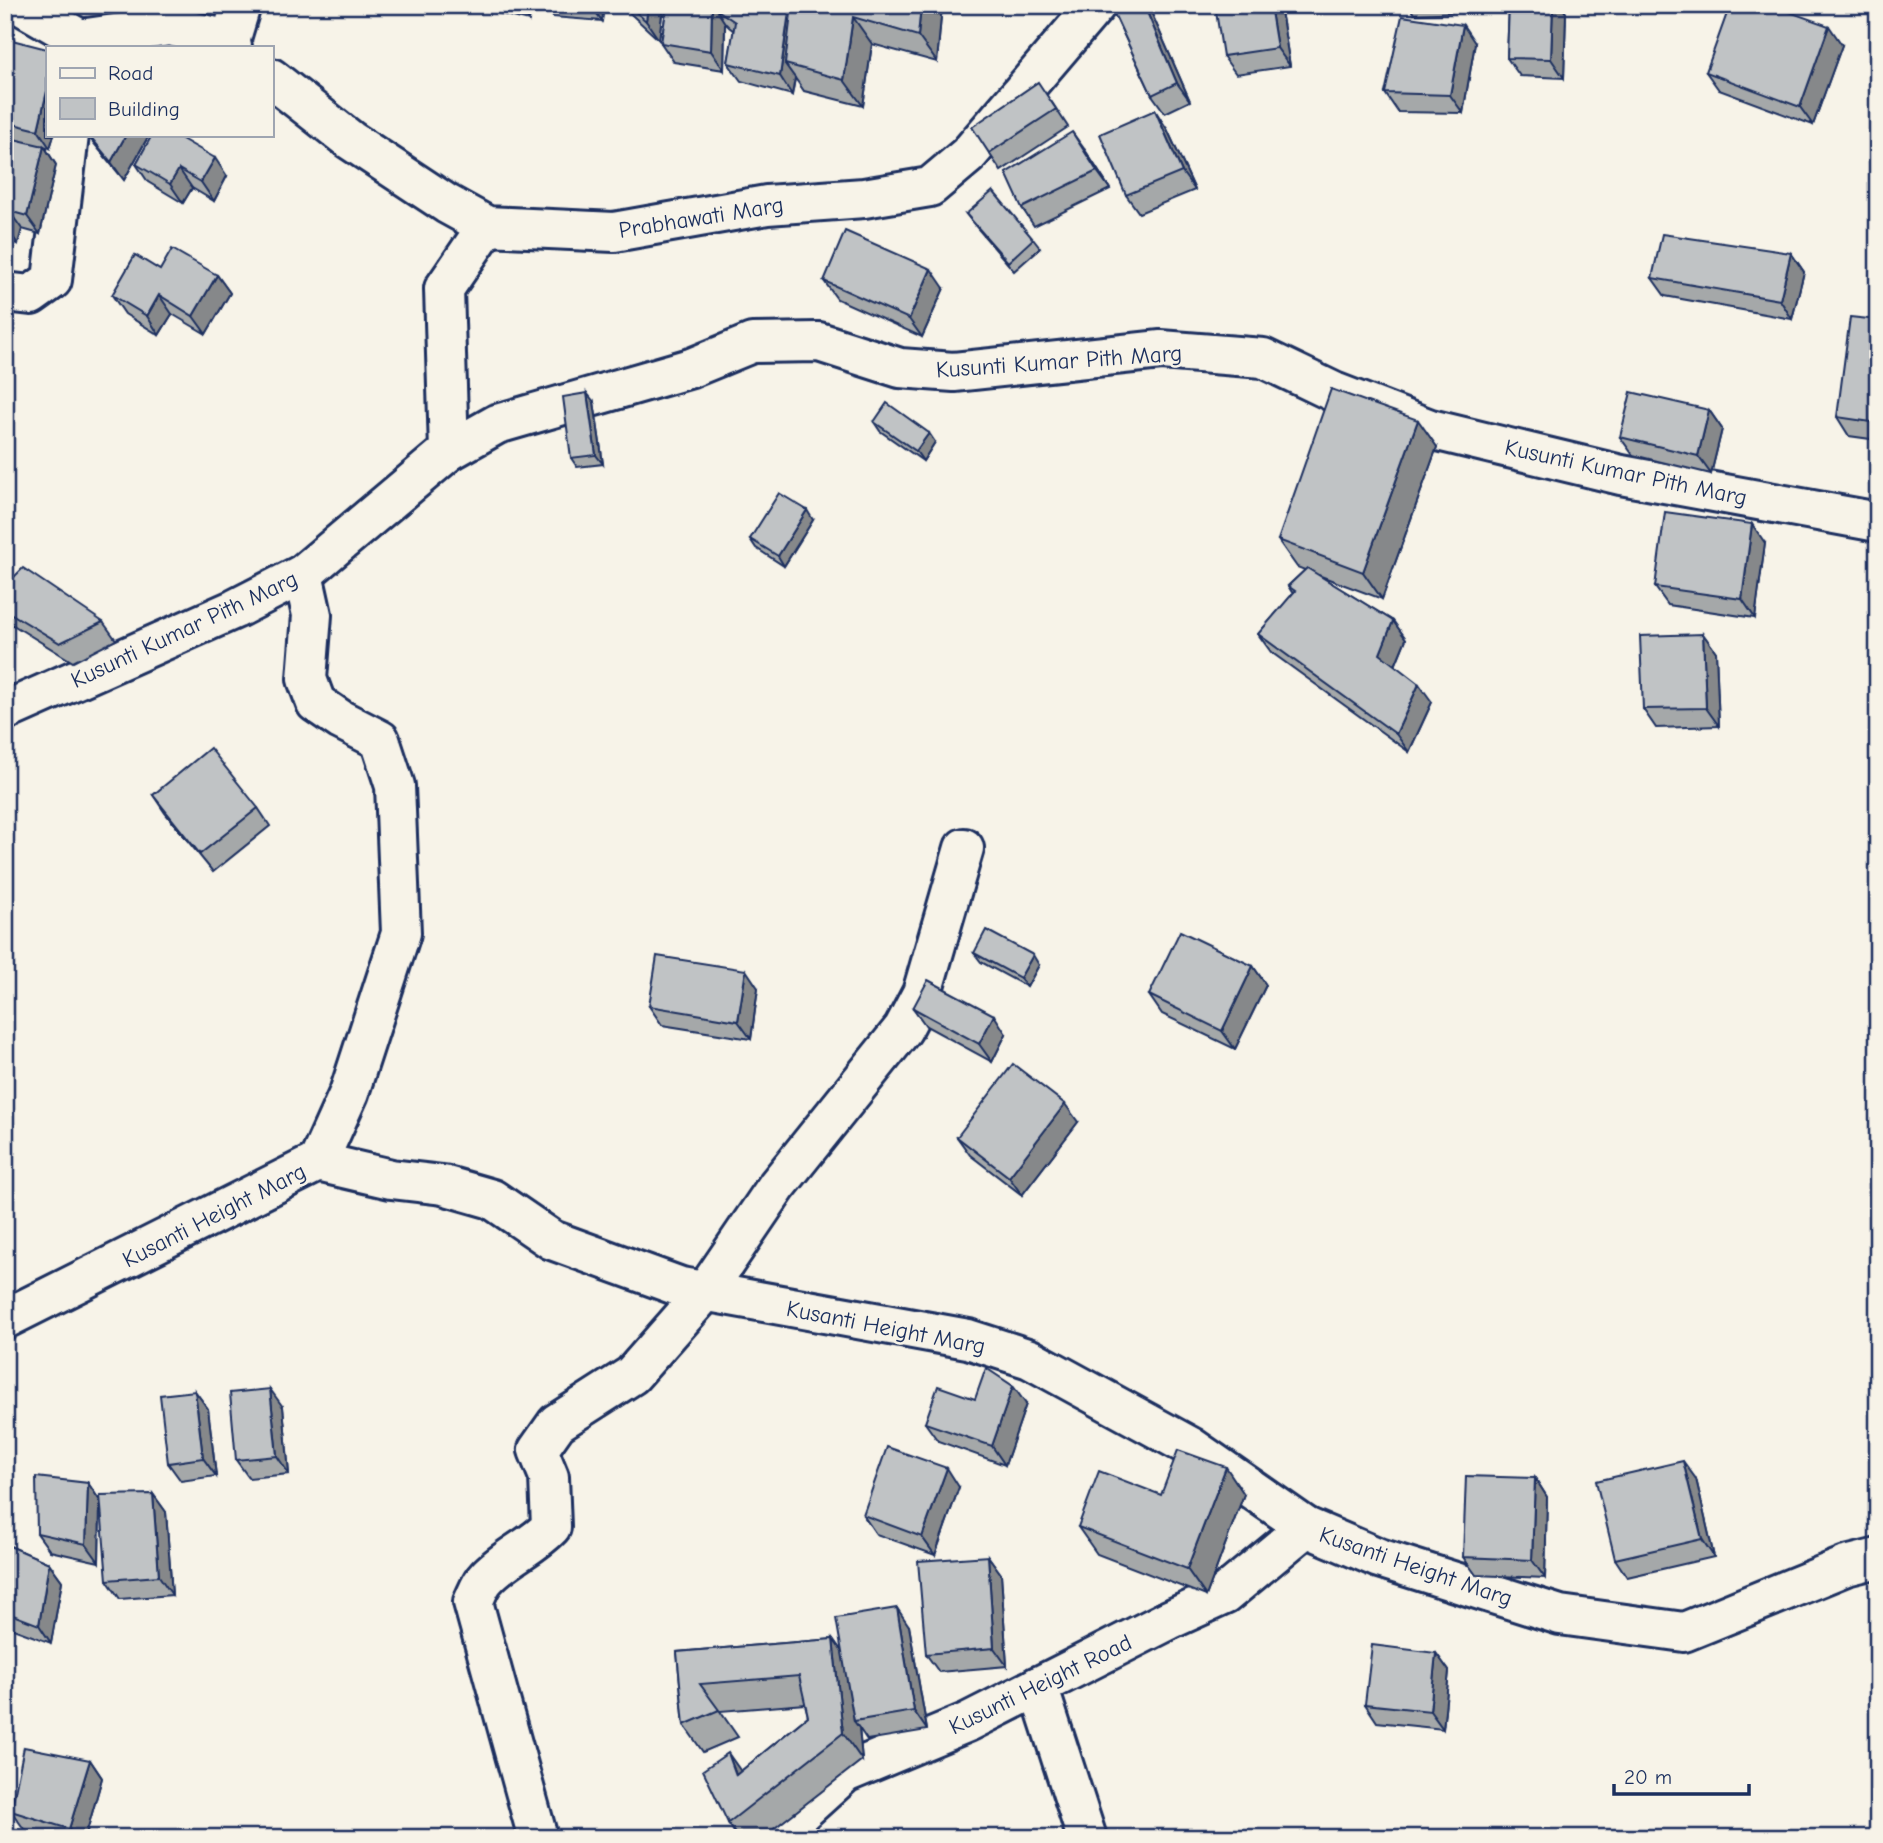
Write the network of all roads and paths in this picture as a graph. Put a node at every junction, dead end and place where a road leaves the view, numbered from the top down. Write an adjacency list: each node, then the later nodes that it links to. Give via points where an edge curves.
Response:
1 (21, 5): 4 (street)
2 (241, 5): 5 (street)
3 (1089, 6): 8 (street, Prabhawati Marg, via 968,155 930,187 864,198 767,205 614,232)
4 (80, 43): 5 (street, via 170,26 220,38)
5 (230, 46)
6 (273, 80): 8 (street, Prabhawati Marg, via 350,140)
7 (69, 136): 9 (street, via 52,280 31,295)
8 (487, 226): 10 (street, via 444,289)
9 (5, 292)
10 (449, 451): 11 (street, Kusunti Kumar Pith Marg, via 497,424 691,368 752,343 820,342 900,368 954,372 1161,350 1263,358 1334,392 1430,429 1621,475); 12 (street, Kusunti Kumar Pith Marg)
11 (1878, 522)
12 (303, 574): 13 (street, Kusunti Kumar Pith Marg); 15 (street, via 312,615 307,679 316,703 380,740 395,786 401,933 349,1093)
13 (5, 711)
14 (964, 848): 16 (street, via 922,993 903,1029 777,1186)
15 (318, 1162): 16 (street, Kusanti Height Marg, via 391,1179 443,1185 492,1199 552,1240); 17 (street, Kusanti Height Marg)
16 (705, 1292): 18 (street, Kusanti Height Marg, via 968,1339 1030,1359 1191,1447); 21 (street, via 632,1375 556,1423 538,1450 549,1476 551,1527 485,1579 473,1602)
17 (5, 1319)
18 (1306, 1527): 19 (street, Kusanti Height Marg, via 1379,1558 1560,1615 1684,1632 1846,1566); 20 (street, Kusunti Height Road, via 1224,1595)
19 (1878, 1558)
20 (1038, 1686): 22 (street, Kusunti Height Road, via 968,1722 845,1773); 23 (street)
21 (538, 1838)
22 (773, 1838)
23 (1087, 1838)

